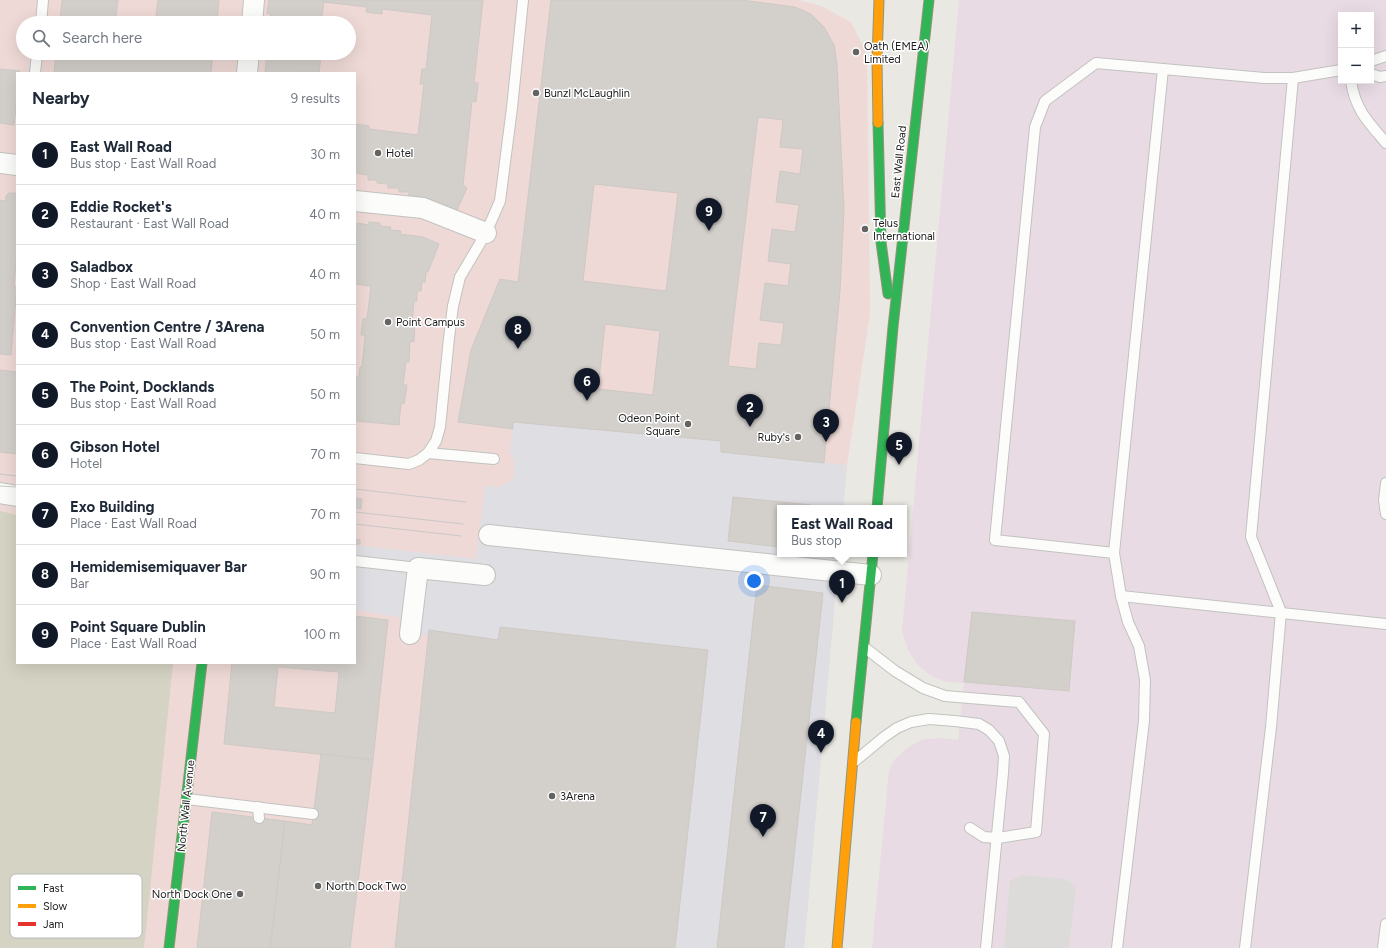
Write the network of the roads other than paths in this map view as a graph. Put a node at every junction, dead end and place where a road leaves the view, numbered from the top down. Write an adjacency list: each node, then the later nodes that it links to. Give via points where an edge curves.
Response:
1 (43, 0): 6 (lane)
2 (254, 0): 7 (street)
3 (523, 0): 22 (lane, via 500,201)
4 (879, 0): 23 (main road, East Wall Road, via 881,242)
5 (929, 0): 23 (main road, East Wall Road)
6 (42, 16)
7 (253, 16)
8 (36, 60): 12 (lane)
9 (248, 60): 13 (street)
10 (1163, 69): 16 (lane, via 1264,78); 33 (lane); 33 (lane, via 1096,63 1045,101 1035,126 995,540)
11 (1338, 70): 16 (lane)
12 (35, 72)
13 (247, 72)
14 (1374, 75): 15 (lane)
15 (1386, 76)
16 (1293, 78): 40 (lane, via 1251,537)
17 (1351, 84): 18 (lane, via 1353,95 1362,114)
18 (1386, 143)
19 (0, 163): 20 (street)
20 (16, 165)
21 (356, 201): 22 (street, via 422,208)
22 (486, 233): 24 (lane, via 460,277 453,306 440,427 436,441)
23 (893, 327): 30 (main road, East Wall Road)
24 (428, 453): 25 (lane, via 409,464); 26 (lane)
25 (356, 458)
26 (494, 459)
27 (1386, 483): 31 (lane)
28 (0, 493): 29 (street)
29 (16, 496)
30 (877, 505)
31 (1386, 514)
32 (490, 535): 38 (street)
33 (1114, 553): 39 (lane)
34 (872, 557): 38 (main road)
35 (356, 561): 36 (lane)
36 (418, 568): 37 (street); 42 (street)
37 (485, 575)
38 (871, 575): 43 (main road)
39 (1121, 596): 40 (lane); 58 (lane, via 1128,622 1139,646 1146,680 1144,721)
40 (1281, 612): 41 (lane); 59 (lane, via 1271,727)
41 (1386, 624)
42 (410, 634)
43 (864, 646): 45 (main road); 51 (lane, via 895,671 923,688 945,696 1019,702 1044,734 1036,832)
44 (202, 664): 46 (main road, North Wall Avenue)
45 (854, 762): 51 (lane, via 884,737 911,722 929,719 979,724 989,730 999,742 1004,756); 52 (main road)
46 (187, 799): 47 (lane); 54 (main road, North Wall Avenue)
47 (258, 807): 48 (lane); 49 (lane)
48 (313, 814)
49 (259, 818)
50 (970, 828): 51 (lane, via 984,837)
51 (998, 838): 57 (lane)
52 (840, 921): 55 (main road); 56 (main road)
53 (1386, 924): 60 (lane)
54 (170, 948)
55 (831, 948)
56 (837, 948)
57 (986, 948)
58 (1118, 948)
59 (1245, 948)
60 (1383, 948)

